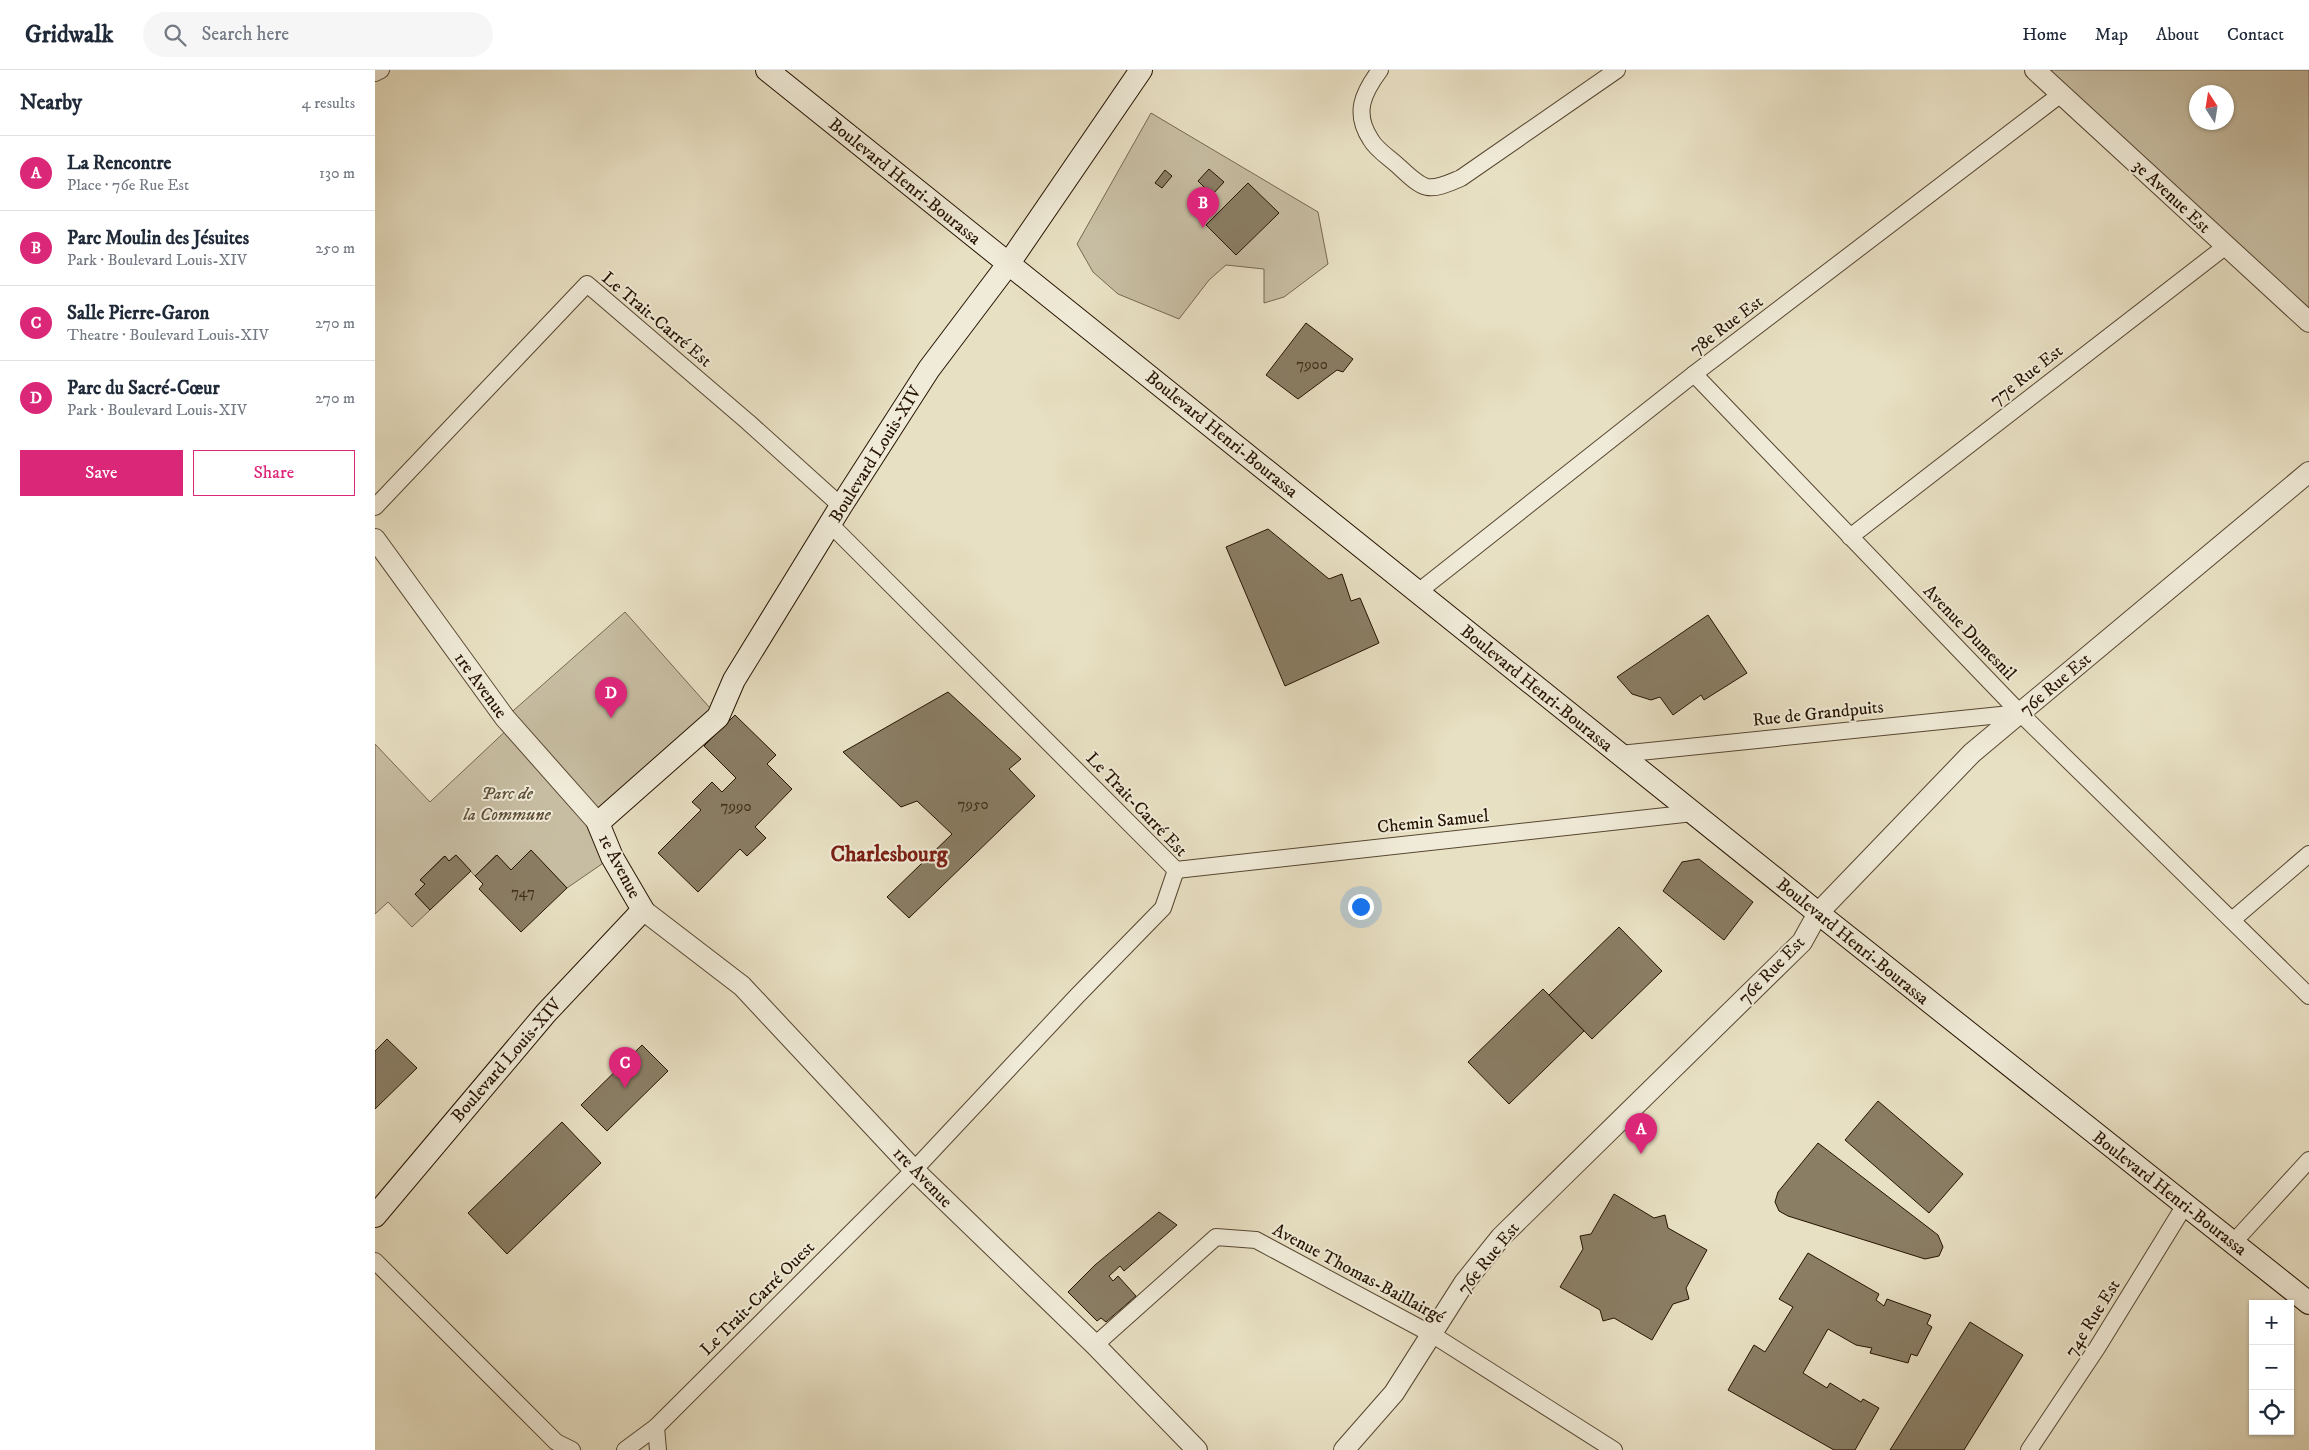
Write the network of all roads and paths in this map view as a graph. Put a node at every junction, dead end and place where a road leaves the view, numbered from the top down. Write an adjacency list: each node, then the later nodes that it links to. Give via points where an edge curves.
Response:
1 (381, 70): 7 (street)
2 (1141, 70): 10 (main road, Boulevard Louis-XIV)
3 (1380, 70): 4 (street, via 1367,88 1361,106 1363,125 1371,142 1406,174 1427,187 1461,178)
4 (1617, 70)
5 (2035, 70): 8 (street, 3e Avenue Est)
6 (771, 72): 10 (main road, Boulevard Henri-Bourassa)
7 (375, 73)
8 (2061, 94): 9 (street, 3e Avenue Est); 12 (street, 78e Rue Est)
9 (2226, 246): 11 (street, 3e Avenue Est); 16 (street, 77e Rue Est)
10 (1009, 263): 15 (main road, Boulevard Louis-XIV, via 929,369); 18 (main road, Boulevard Henri-Bourassa)
11 (2309, 322)
12 (1693, 374): 16 (street, Avenue Dumesnil); 18 (street, 78e Rue Est)
13 (2309, 472): 19 (street, 76e Rue Est)
14 (375, 507): 15 (street, Le Trait-Carré Est, via 587,284 748,422)
15 (836, 515): 22 (main road, Boulevard Louis-XIV, via 735,680 718,717); 24 (street, Le Trait-Carré Est)
16 (1850, 537): 19 (street, Avenue Dumesnil)
17 (375, 539): 22 (street, 1re Avenue, via 505,718)
18 (1418, 592): 20 (main road, Boulevard Henri-Bourassa)
19 (2021, 712): 20 (street, Rue de Grandpuits); 26 (street, 76e Rue Est, via 1972,753); 27 (street, Avenue Dumesnil)
20 (1620, 754): 21 (main road, Boulevard Henri-Bourassa)
21 (1693, 813): 24 (street, Chemin Samuel); 26 (main road, Boulevard Henri-Bourassa)
22 (597, 823): 25 (main road, 1e Avenue, via 612,857)
23 (2309, 854): 27 (street)
24 (1176, 870): 30 (street, Le Trait-Carré Est, via 1163,908)
25 (643, 910): 30 (street, 1re Avenue, via 742,986); 32 (main road, Boulevard Louis-XIV, via 546,1013)
26 (1818, 913): 31 (main road, Boulevard Henri-Bourassa); 36 (street, 76e Rue Est, via 1802,942 1501,1237 1464,1284)
27 (2232, 920): 28 (street, Avenue Dumesnil)
28 (2309, 996)
29 (2309, 1160): 33 (street)
30 (915, 1170): 37 (street, 1re Avenue); 38 (street, Le Trait-Carré Ouest)
31 (2185, 1205): 33 (main road, Boulevard Henri-Bourassa); 46 (street, 74e Rue Est, via 2097,1348)
32 (375, 1216)
33 (2233, 1243): 35 (main road, Boulevard Henri-Bourassa)
34 (375, 1261): 39 (street)
35 (2309, 1303)
36 (1433, 1335): 37 (street, Avenue Thomas-Baillairgé, via 1256,1240 1216,1238); 44 (street, 76e Rue Est, via 1394,1394); 45 (street, Avenue Thomas-Baillairgé)
37 (1095, 1345): 43 (street, 1re Avenue)
38 (656, 1426): 41 (street, Le Trait-Carré Ouest); 42 (street)
39 (553, 1446): 40 (street)
40 (572, 1450)
41 (625, 1450)
42 (658, 1450)
43 (1197, 1450)
44 (1344, 1450)
45 (1615, 1450)
46 (2029, 1450)

